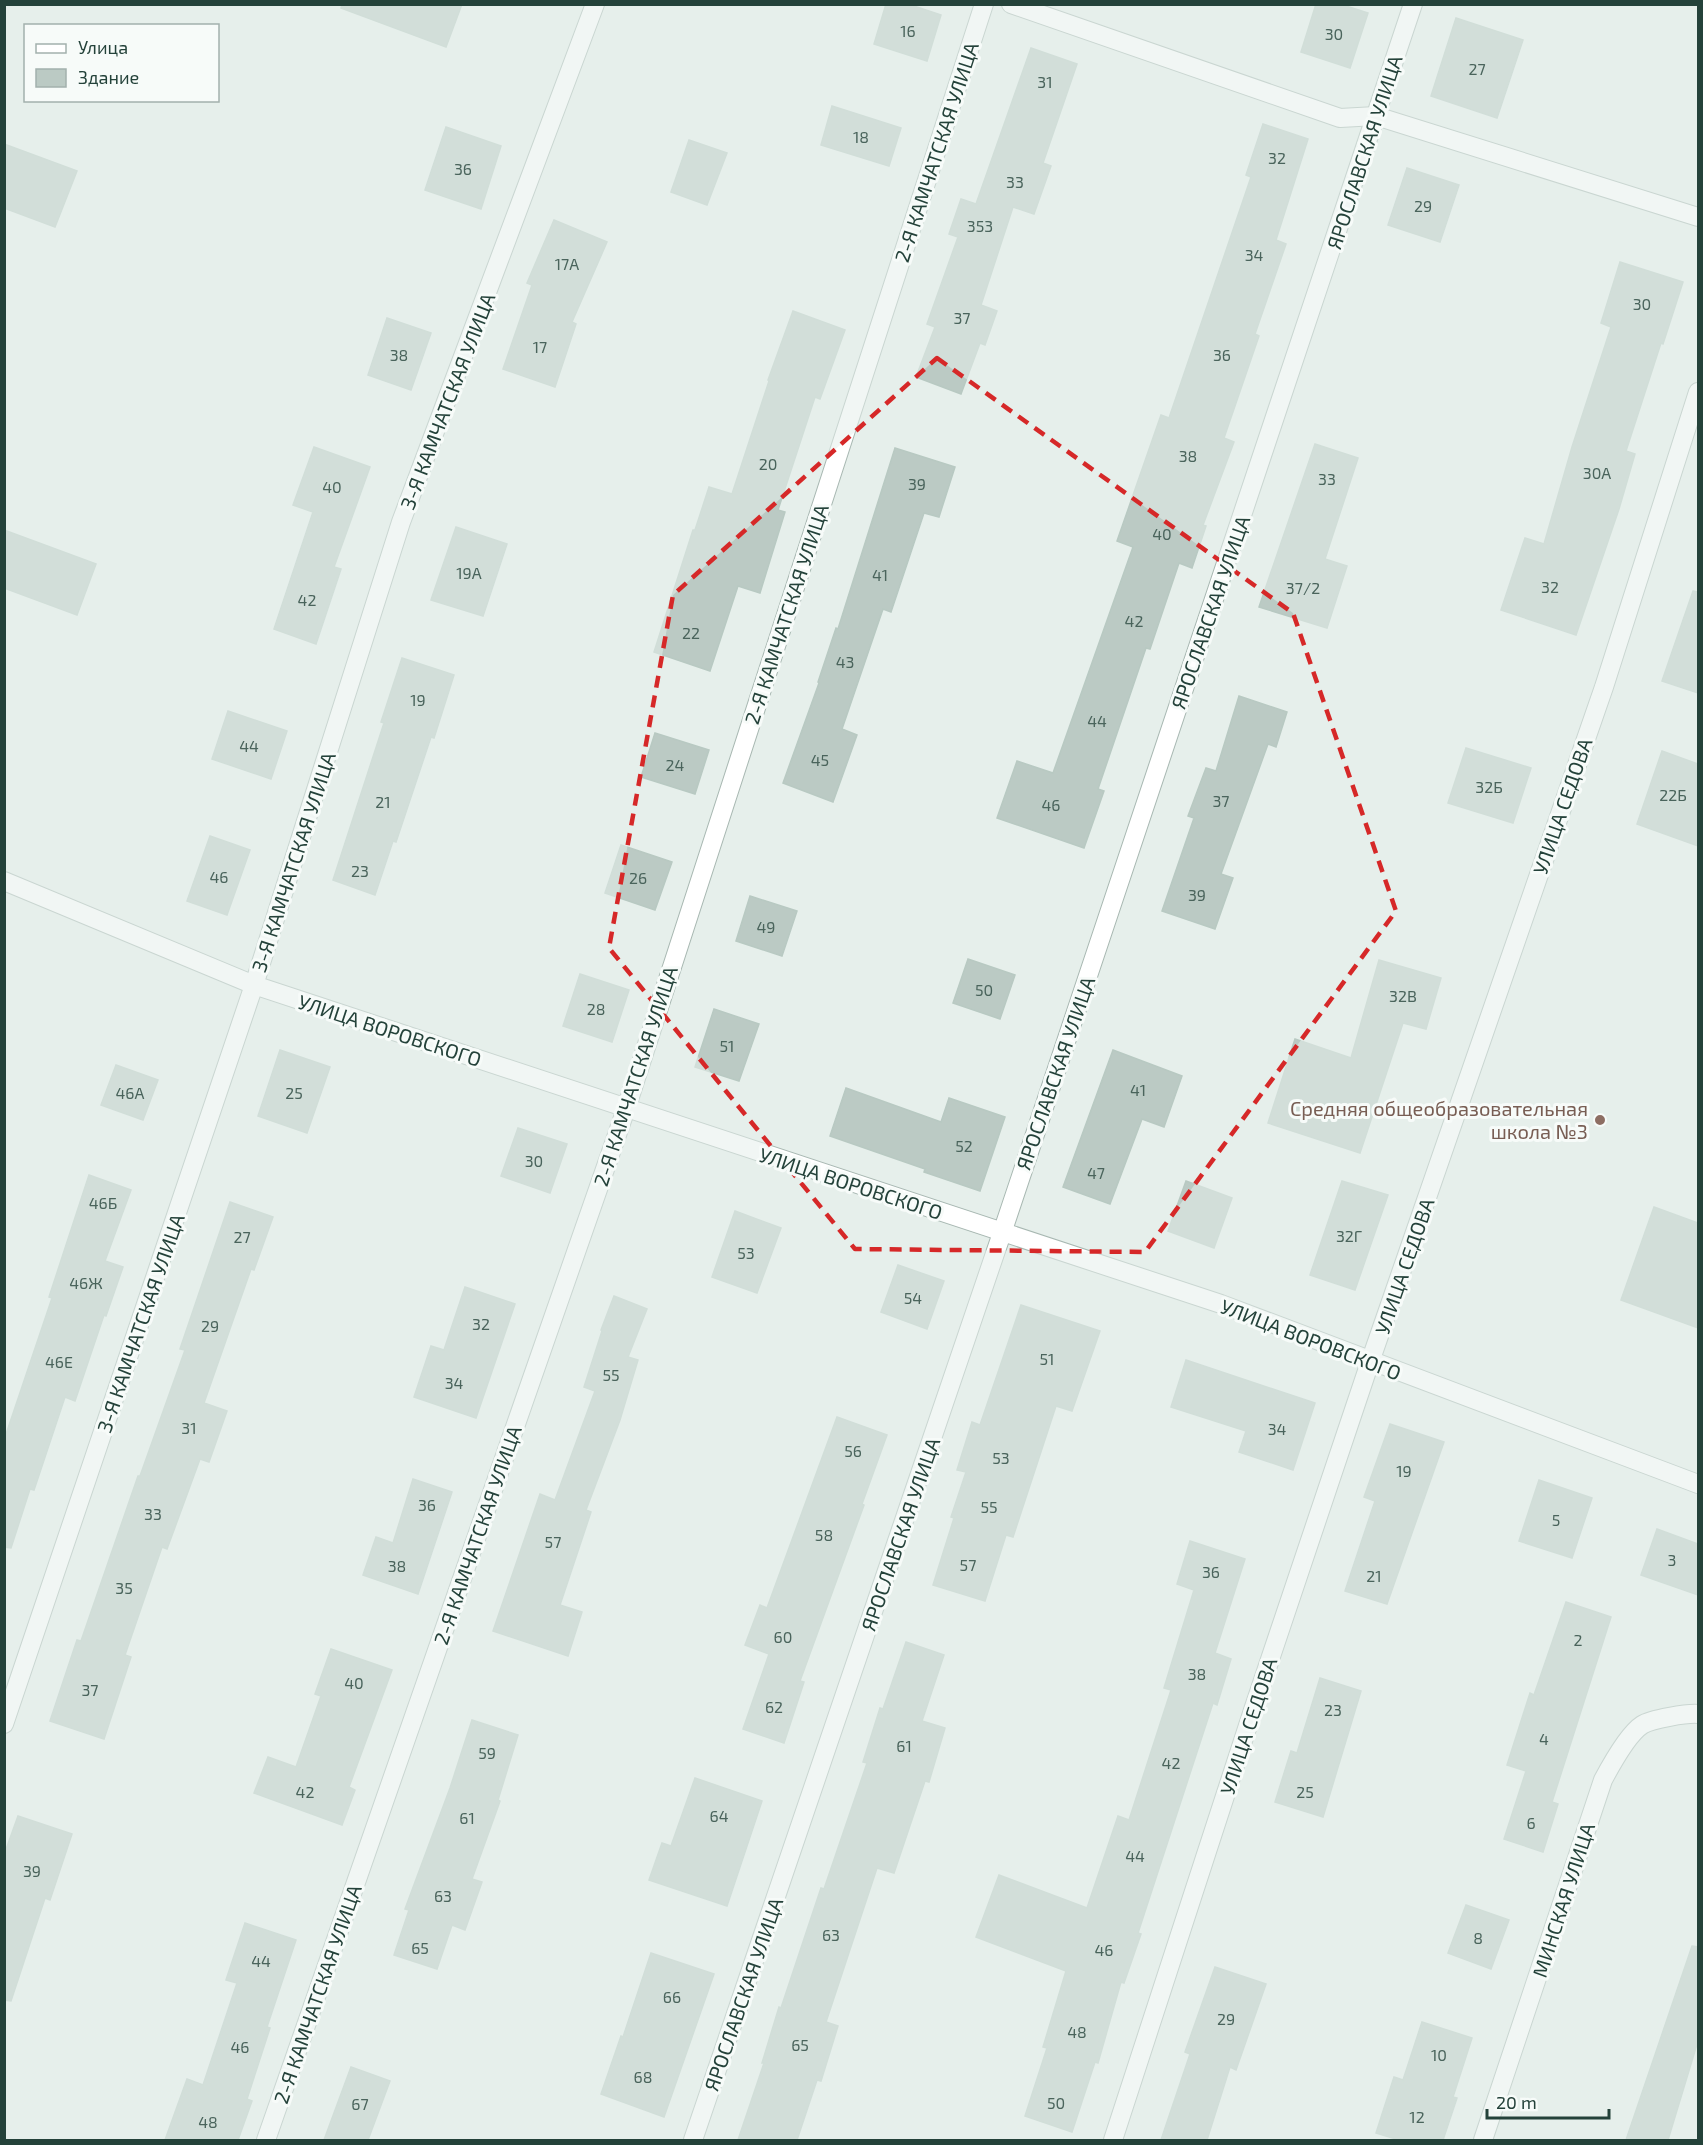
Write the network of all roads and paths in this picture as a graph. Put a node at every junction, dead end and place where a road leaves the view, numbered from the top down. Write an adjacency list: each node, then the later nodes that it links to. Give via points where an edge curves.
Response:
1 (595, 4): 9 (street, 3-Я КАМЧАТСКАЯ УЛИЦА, via 401,522)
2 (984, 4): 10 (street, 2-Я КАМЧАТСКАЯ УЛИЦА)
3 (1011, 4): 5 (street, via 1340,118)
4 (1413, 4): 5 (street, ЯРОСЛАВСКАЯ УЛИЦА)
5 (1376, 116): 6 (street); 11 (street, ЯРОСЛАВСКАЯ УЛИЦА)
6 (1698, 217)
7 (1698, 392): 12 (street, УЛИЦА СЕДОВА, via 1600,698)
8 (4, 881): 9 (street, УЛИЦА ВОРОВСКОГО)
9 (254, 986): 10 (street, УЛИЦА ВОРОВСКОГО); 15 (street, 3-Я КАМЧАТСКАЯ УЛИЦА)
10 (626, 1109): 11 (street, УЛИЦА ВОРОВСКОГО); 16 (street, 2-Я КАМЧАТСКАЯ УЛИЦА)
11 (1002, 1233): 12 (street, УЛИЦА ВОРОВСКОГО, via 1221,1304); 17 (street, ЯРОСЛАВСКАЯ УЛИЦА)
12 (1370, 1362): 13 (street, УЛИЦА ВОРОВСКОГО); 18 (street, УЛИЦА СЕДОВА)
13 (1698, 1484)
14 (1698, 1714): 19 (street, МИНСКАЯ УЛИЦА, via 1642,1725 1618,1752 1603,1780)
15 (4, 1724)
16 (266, 2140)
17 (693, 2140)
18 (1113, 2140)
19 (1484, 2140)

